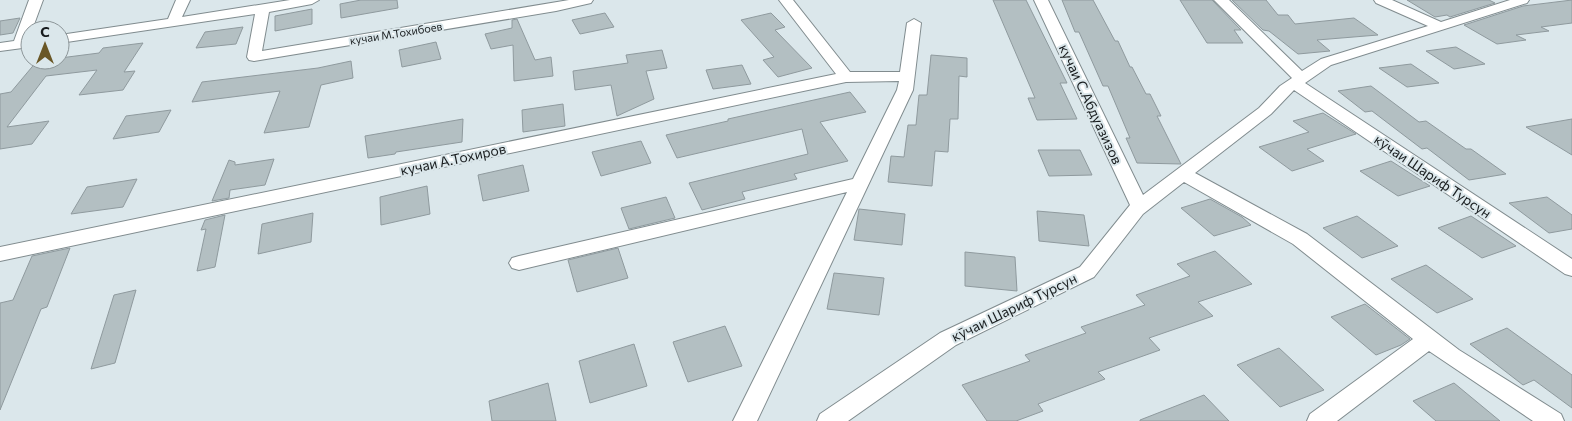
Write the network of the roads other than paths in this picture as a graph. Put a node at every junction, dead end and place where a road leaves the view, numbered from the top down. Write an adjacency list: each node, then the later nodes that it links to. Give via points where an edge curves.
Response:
1 (36, 0): 15 (street)
2 (183, 0): 11 (street)
3 (312, 0): 10 (street)
4 (586, 0): 10 (street, кучаи М.Тохибоев, via 556,8 254,57)
5 (786, 0): 18 (street)
6 (1041, 0): 22 (street, кучаи С.Абдуазизов)
7 (1221, 0): 19 (street)
8 (1381, 0): 13 (street)
9 (1522, 0): 13 (street, кӯчаи Шариф Турсун)
10 (264, 10): 11 (street)
11 (173, 22): 14 (street)
12 (914, 23): 17 (street)
13 (1441, 27): 19 (street, кӯчаи Шариф Турсун, via 1326,62)
14 (70, 37)
15 (15, 45): 16 (street)
16 (0, 58)
17 (907, 76): 18 (street, кучаи А.Тохиров); 21 (street, via 905,90)
18 (846, 77): 23 (street, кучаи А.Тохиров)
19 (1298, 81): 20 (street, кӯчаи Шариф Турсун, via 1265,111); 25 (street, кӯчаи Шариф Турсун)
20 (1183, 174): 22 (street, кӯчаи Шариф Турсун); 26 (street, via 1300,239)
21 (860, 183): 24 (street); 27 (street)
22 (1140, 207): 28 (street, кӯчаи Шариф Турсун, via 1087,272 948,338)
23 (0, 254)
24 (519, 264)
25 (1572, 268)
26 (1429, 339): 29 (street); 30 (street)
27 (745, 421)
28 (829, 421)
29 (1319, 421)
30 (1552, 421)

